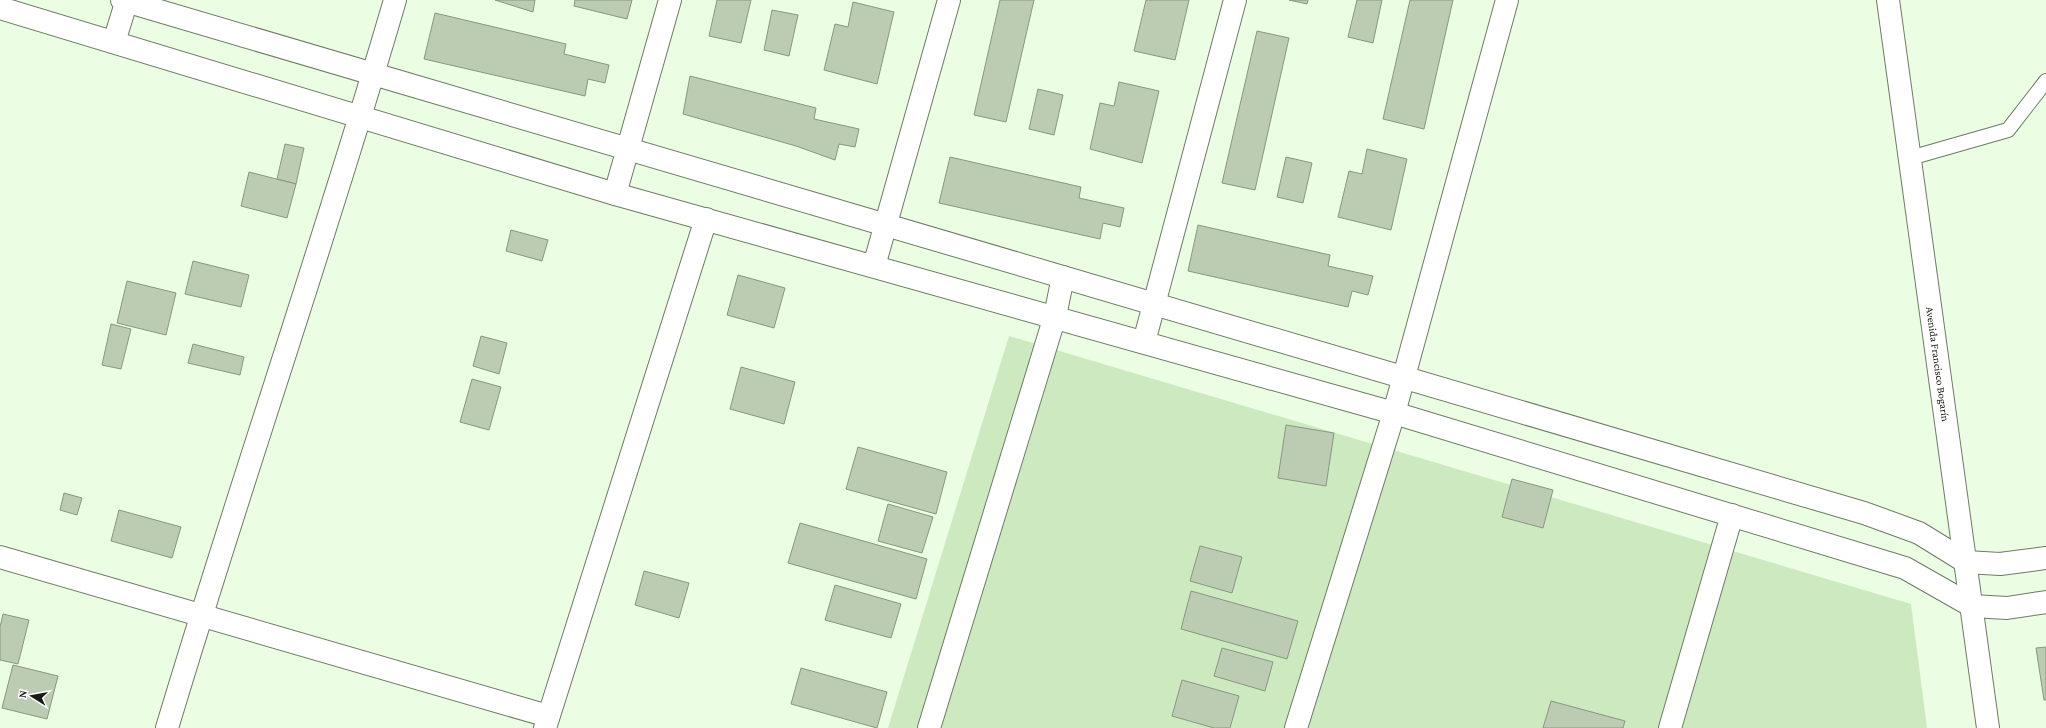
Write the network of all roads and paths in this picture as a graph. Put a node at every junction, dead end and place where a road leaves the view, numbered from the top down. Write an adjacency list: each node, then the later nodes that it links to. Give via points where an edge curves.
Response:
1 (125, 0): 9 (street); 10 (street)
2 (395, 0): 10 (street)
3 (670, 0): 13 (street)
4 (949, 0): 17 (street)
5 (1235, 0): 20 (street)
6 (1507, 0): 23 (street)
7 (1888, 0): 14 (street, Avenida Francisco Bogarín)
8 (0, 8): 9 (street)
9 (114, 42): 12 (street)
10 (374, 74): 12 (street); 13 (street)
11 (2046, 81): 14 (lane, via 2008,130)
12 (361, 117): 15 (street); 31 (street)
13 (628, 148): 15 (street); 17 (street)
14 (1910, 158): 28 (street, Avenida Francisco Bogarín)
15 (615, 194): 16 (street)
16 (706, 219): 18 (street); 32 (street)
17 (886, 225): 18 (street); 19 (street)
18 (874, 266): 21 (street)
19 (1063, 276): 20 (street); 21 (street)
20 (1154, 303): 22 (street); 23 (street)
21 (1055, 316): 22 (street); 34 (street)
22 (1144, 342): 24 (street)
23 (1404, 377): 24 (street); 28 (street, via 1864,513 1919,533)
24 (1394, 413): 25 (street); 35 (street)
25 (1732, 515): 30 (street, via 1905,568); 36 (street)
26 (0, 557): 31 (street)
27 (2046, 558): 28 (street, via 2000,564)
28 (1966, 562): 30 (street, Avenida Francisco Bogarín)
29 (2046, 602): 30 (street, via 2007,608)
30 (1972, 606): 37 (street, Avenida Francisco Bogarín)
31 (201, 615): 32 (street); 33 (street)
32 (546, 722)
33 (167, 728)
34 (929, 728)
35 (1296, 728)
36 (1670, 728)
37 (1988, 728)

